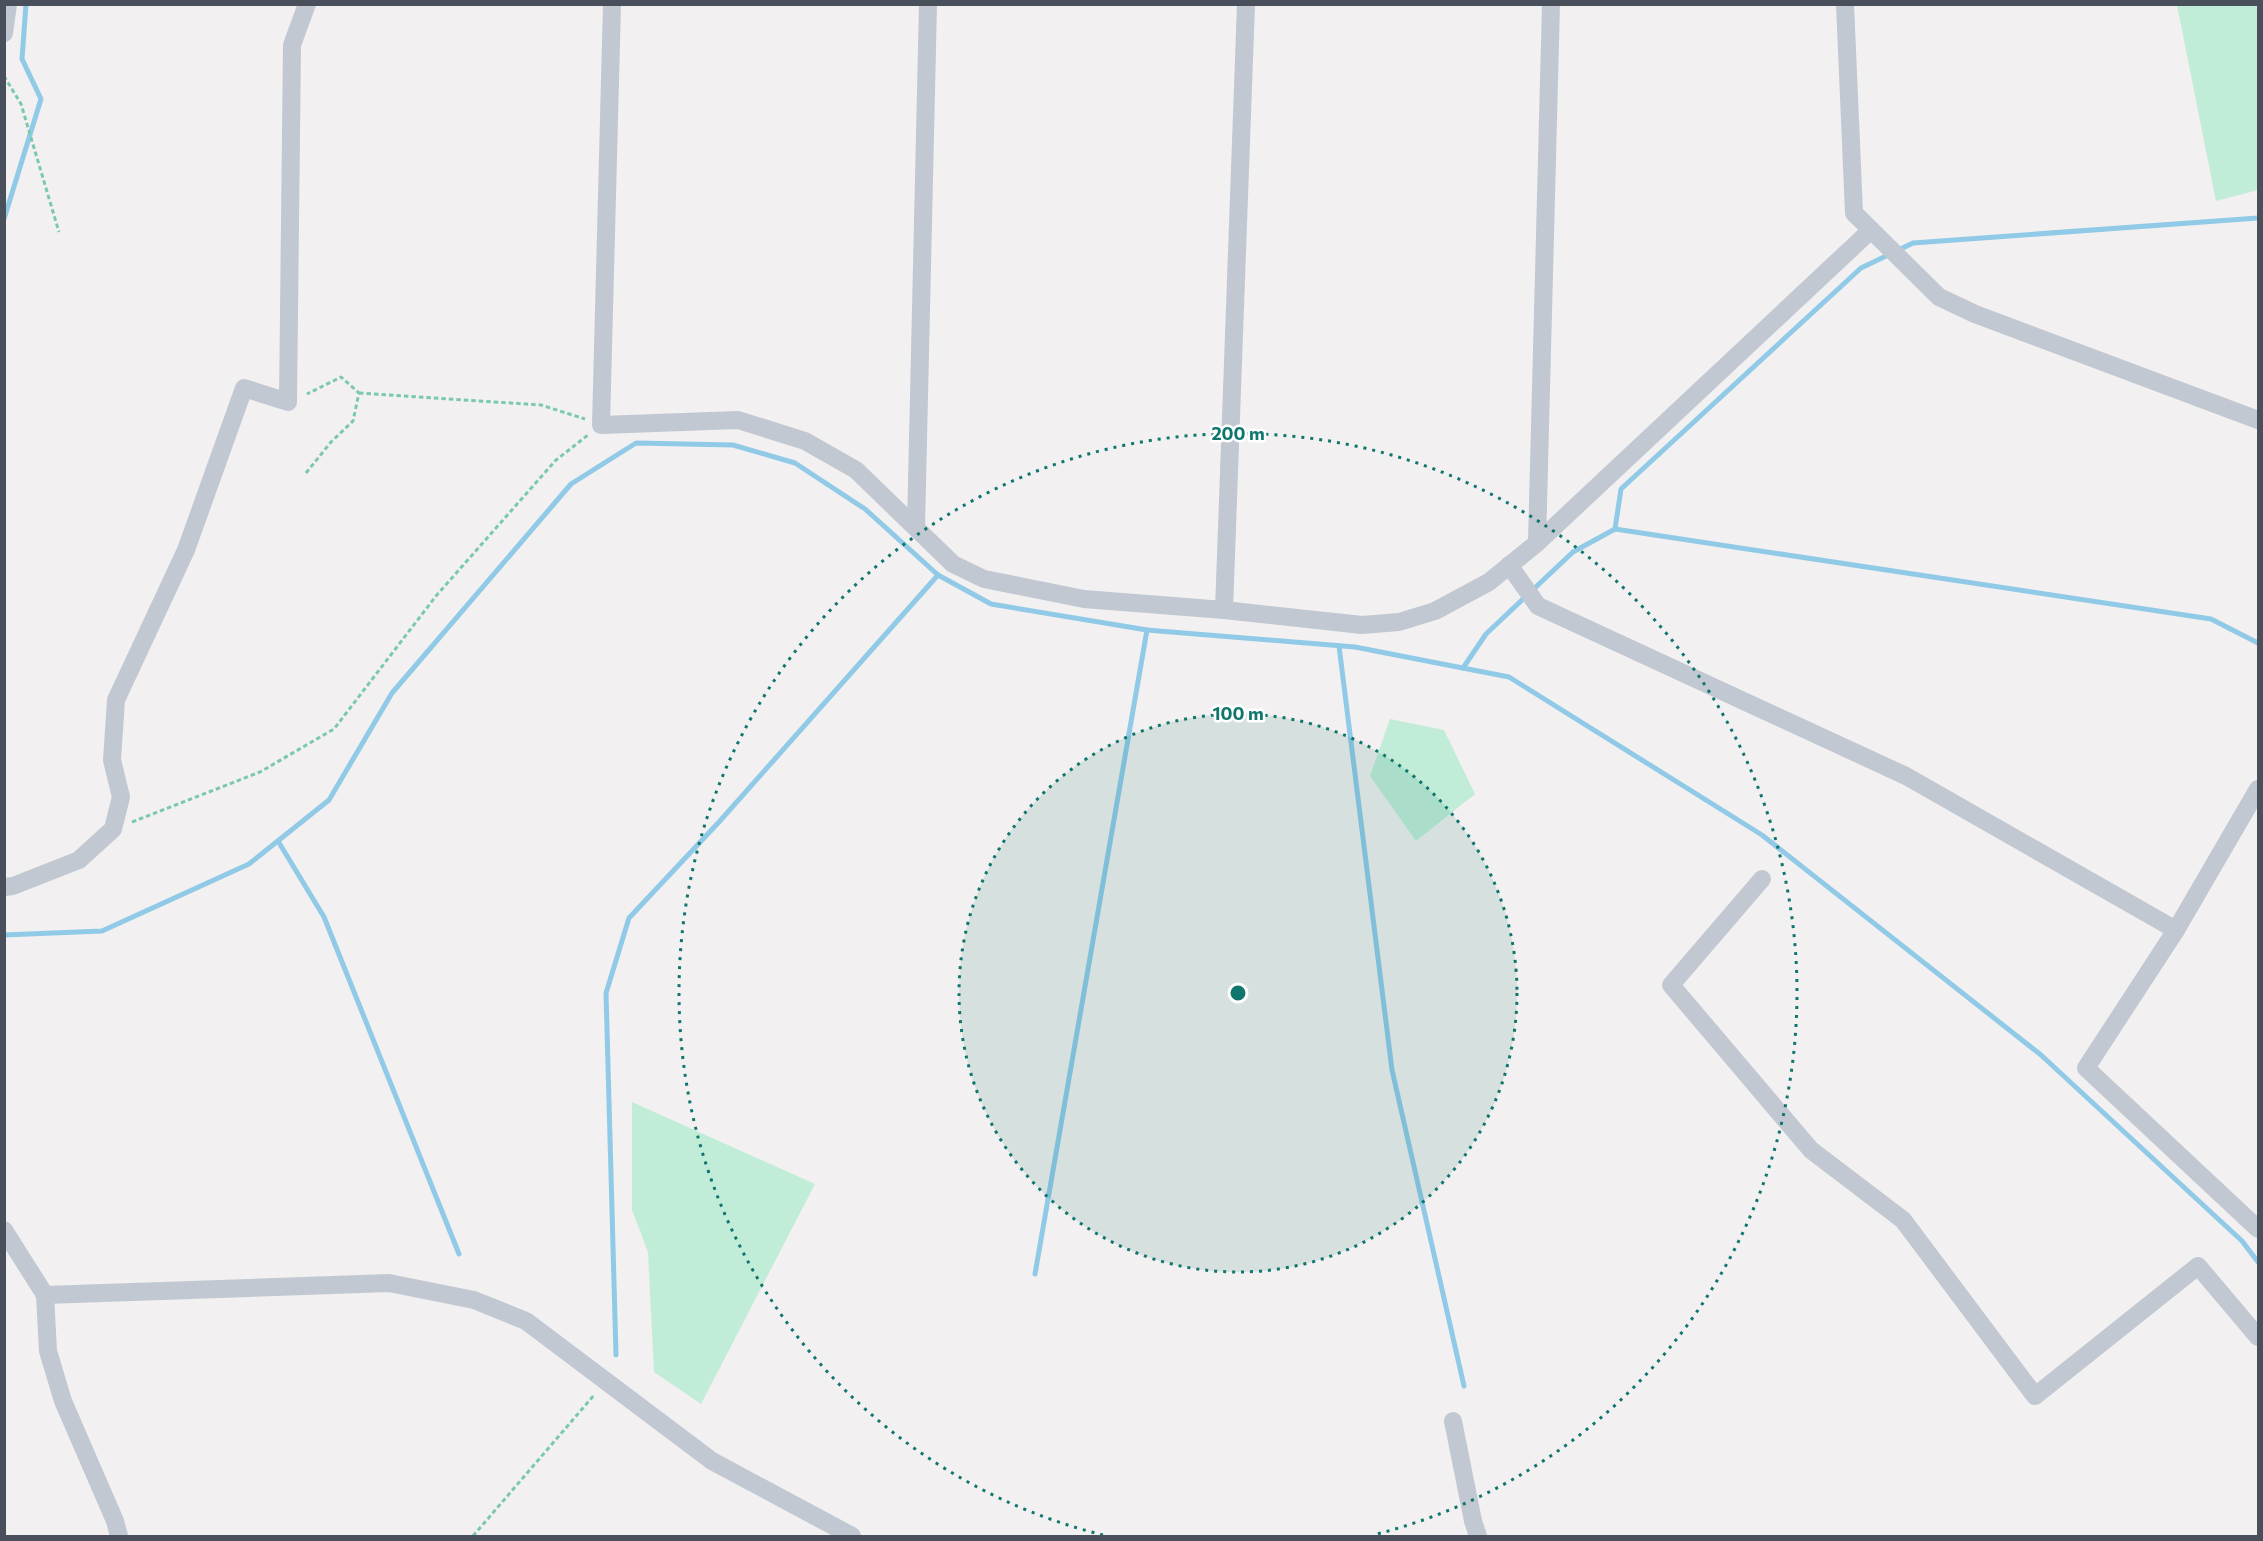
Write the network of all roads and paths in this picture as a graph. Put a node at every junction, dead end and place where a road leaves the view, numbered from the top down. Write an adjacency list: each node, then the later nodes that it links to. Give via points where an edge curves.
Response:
1 (9, 4): 8 (street)
2 (307, 4): 13 (street, via 292,45)
3 (612, 4): 15 (street)
4 (927, 4): 17 (street)
5 (1246, 4): 20 (street)
6 (1551, 4): 18 (street)
7 (1845, 4): 10 (street, via 1854,213)
8 (4, 33)
9 (4, 76): 11 (path, via 21,104)
10 (1871, 230): 14 (street, via 1939,297 1974,314); 18 (street)
11 (59, 232)
12 (359, 393): 13 (path, via 340,377); 15 (path, via 541,405); 16 (path, via 353,421)
13 (288, 402): 22 (street, via 244,388 186,550 117,700 112,760 121,797)
14 (2259, 420)
15 (601, 425): 17 (street, via 738,420 806,441 856,470); 22 (path, via 556,460 443,588 334,729 260,772)
16 (306, 473)
17 (916, 527): 20 (street, via 953,564 984,579 1084,599)
18 (1537, 543): 19 (street)
19 (1509, 565): 20 (street, via 1489,582 1435,611 1399,622 1362,625); 25 (street, via 1538,606 1906,776)
20 (1224, 610)
21 (2259, 789): 25 (street)
22 (113, 829): 24 (street, via 79,860)
23 (1762, 879): 29 (street, via 1671,985 1810,1150 1903,1220 2035,1396 2198,1266)
24 (4, 887)
25 (2176, 930): 26 (street, via 2086,1068)
26 (2259, 1229)
27 (4, 1230): 28 (street)
28 (45, 1295): 30 (street, via 389,1283 474,1300 526,1321); 32 (street, via 48,1351 63,1401)
29 (2259, 1337)
30 (606, 1382): 33 (path); 34 (street, via 712,1461)
31 (1453, 1421): 35 (street)
32 (119, 1536)
33 (473, 1536)
34 (852, 1536)
35 (1478, 1536)

